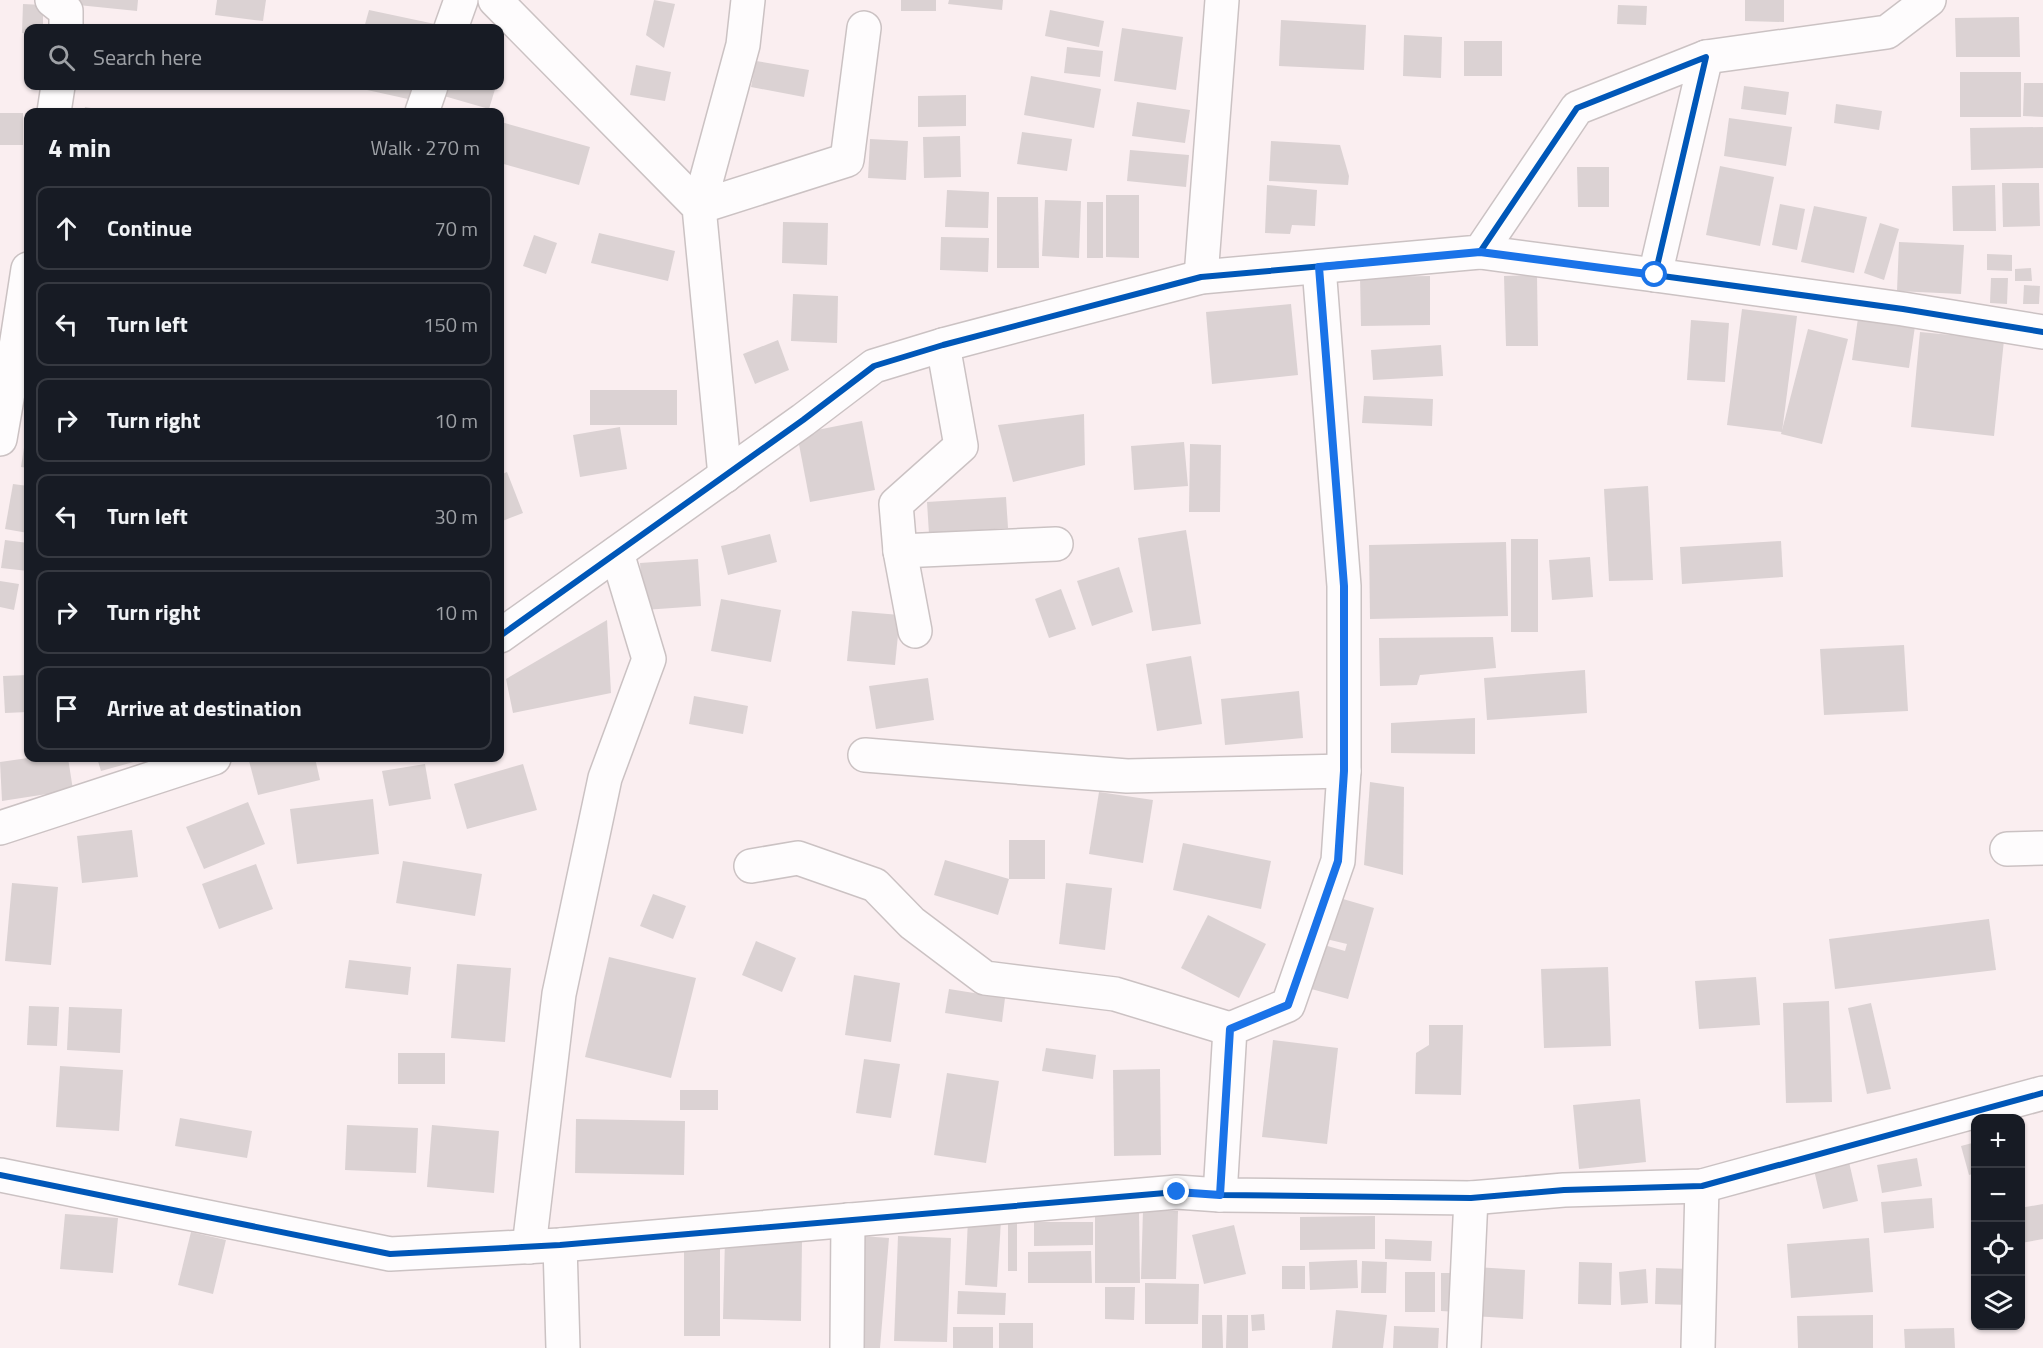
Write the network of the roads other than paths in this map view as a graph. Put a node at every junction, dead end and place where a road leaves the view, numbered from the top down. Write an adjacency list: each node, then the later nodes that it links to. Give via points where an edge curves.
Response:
1 (52, 0): 7 (street, via 66,11)
2 (461, 0): 8 (street)
3 (495, 0): 15 (street)
4 (748, 0): 15 (street, via 743,45)
5 (1222, 0): 19 (street)
6 (1923, 1): 10 (street, via 1887,32)
7 (66, 24)
8 (452, 24)
9 (864, 28): 15 (street, via 848,160)
10 (1706, 57): 16 (street, via 1577,108); 18 (street)
11 (57, 90): 13 (street)
12 (430, 90): 14 (street)
13 (55, 108)
14 (423, 108)
15 (699, 207): 25 (street)
16 (1480, 252): 17 (street); 18 (street)
17 (1319, 267): 19 (street); 33 (street, via 1344,586)
18 (1655, 275): 21 (street)
19 (1201, 277): 22 (street)
20 (24, 322): 23 (street)
21 (2043, 332)
22 (943, 345): 25 (street, via 874,366); 27 (street, via 961,446 896,504)
23 (22, 348): 24 (street)
24 (0, 439)
25 (725, 476): 28 (street)
26 (1056, 544): 27 (street)
27 (900, 551): 29 (street)
28 (616, 553): 30 (street); 45 (street, via 649,659 605,778 559,994)
29 (915, 631)
30 (504, 633)
31 (866, 755): 33 (street, via 1127,776)
32 (202, 762): 34 (street)
33 (1344, 771): 38 (street, via 1338,861 1288,1005)
34 (0, 828)
35 (2043, 848): 36 (street)
36 (2007, 849)
37 (751, 866): 38 (street, via 798,858 875,885 912,923 985,978 1115,994)
38 (1230, 1029): 42 (street)
39 (2043, 1093): 41 (street)
40 (0, 1175): 45 (street, via 390,1254)
41 (1702, 1186): 43 (street, via 1564,1190); 49 (street)
42 (1220, 1195): 43 (street); 44 (street, via 1177,1192)
43 (1472, 1198): 48 (street)
44 (848, 1220): 45 (street); 47 (street)
45 (544, 1246): 46 (street)
46 (563, 1348)
47 (847, 1348)
48 (1464, 1348)
49 (1698, 1348)

